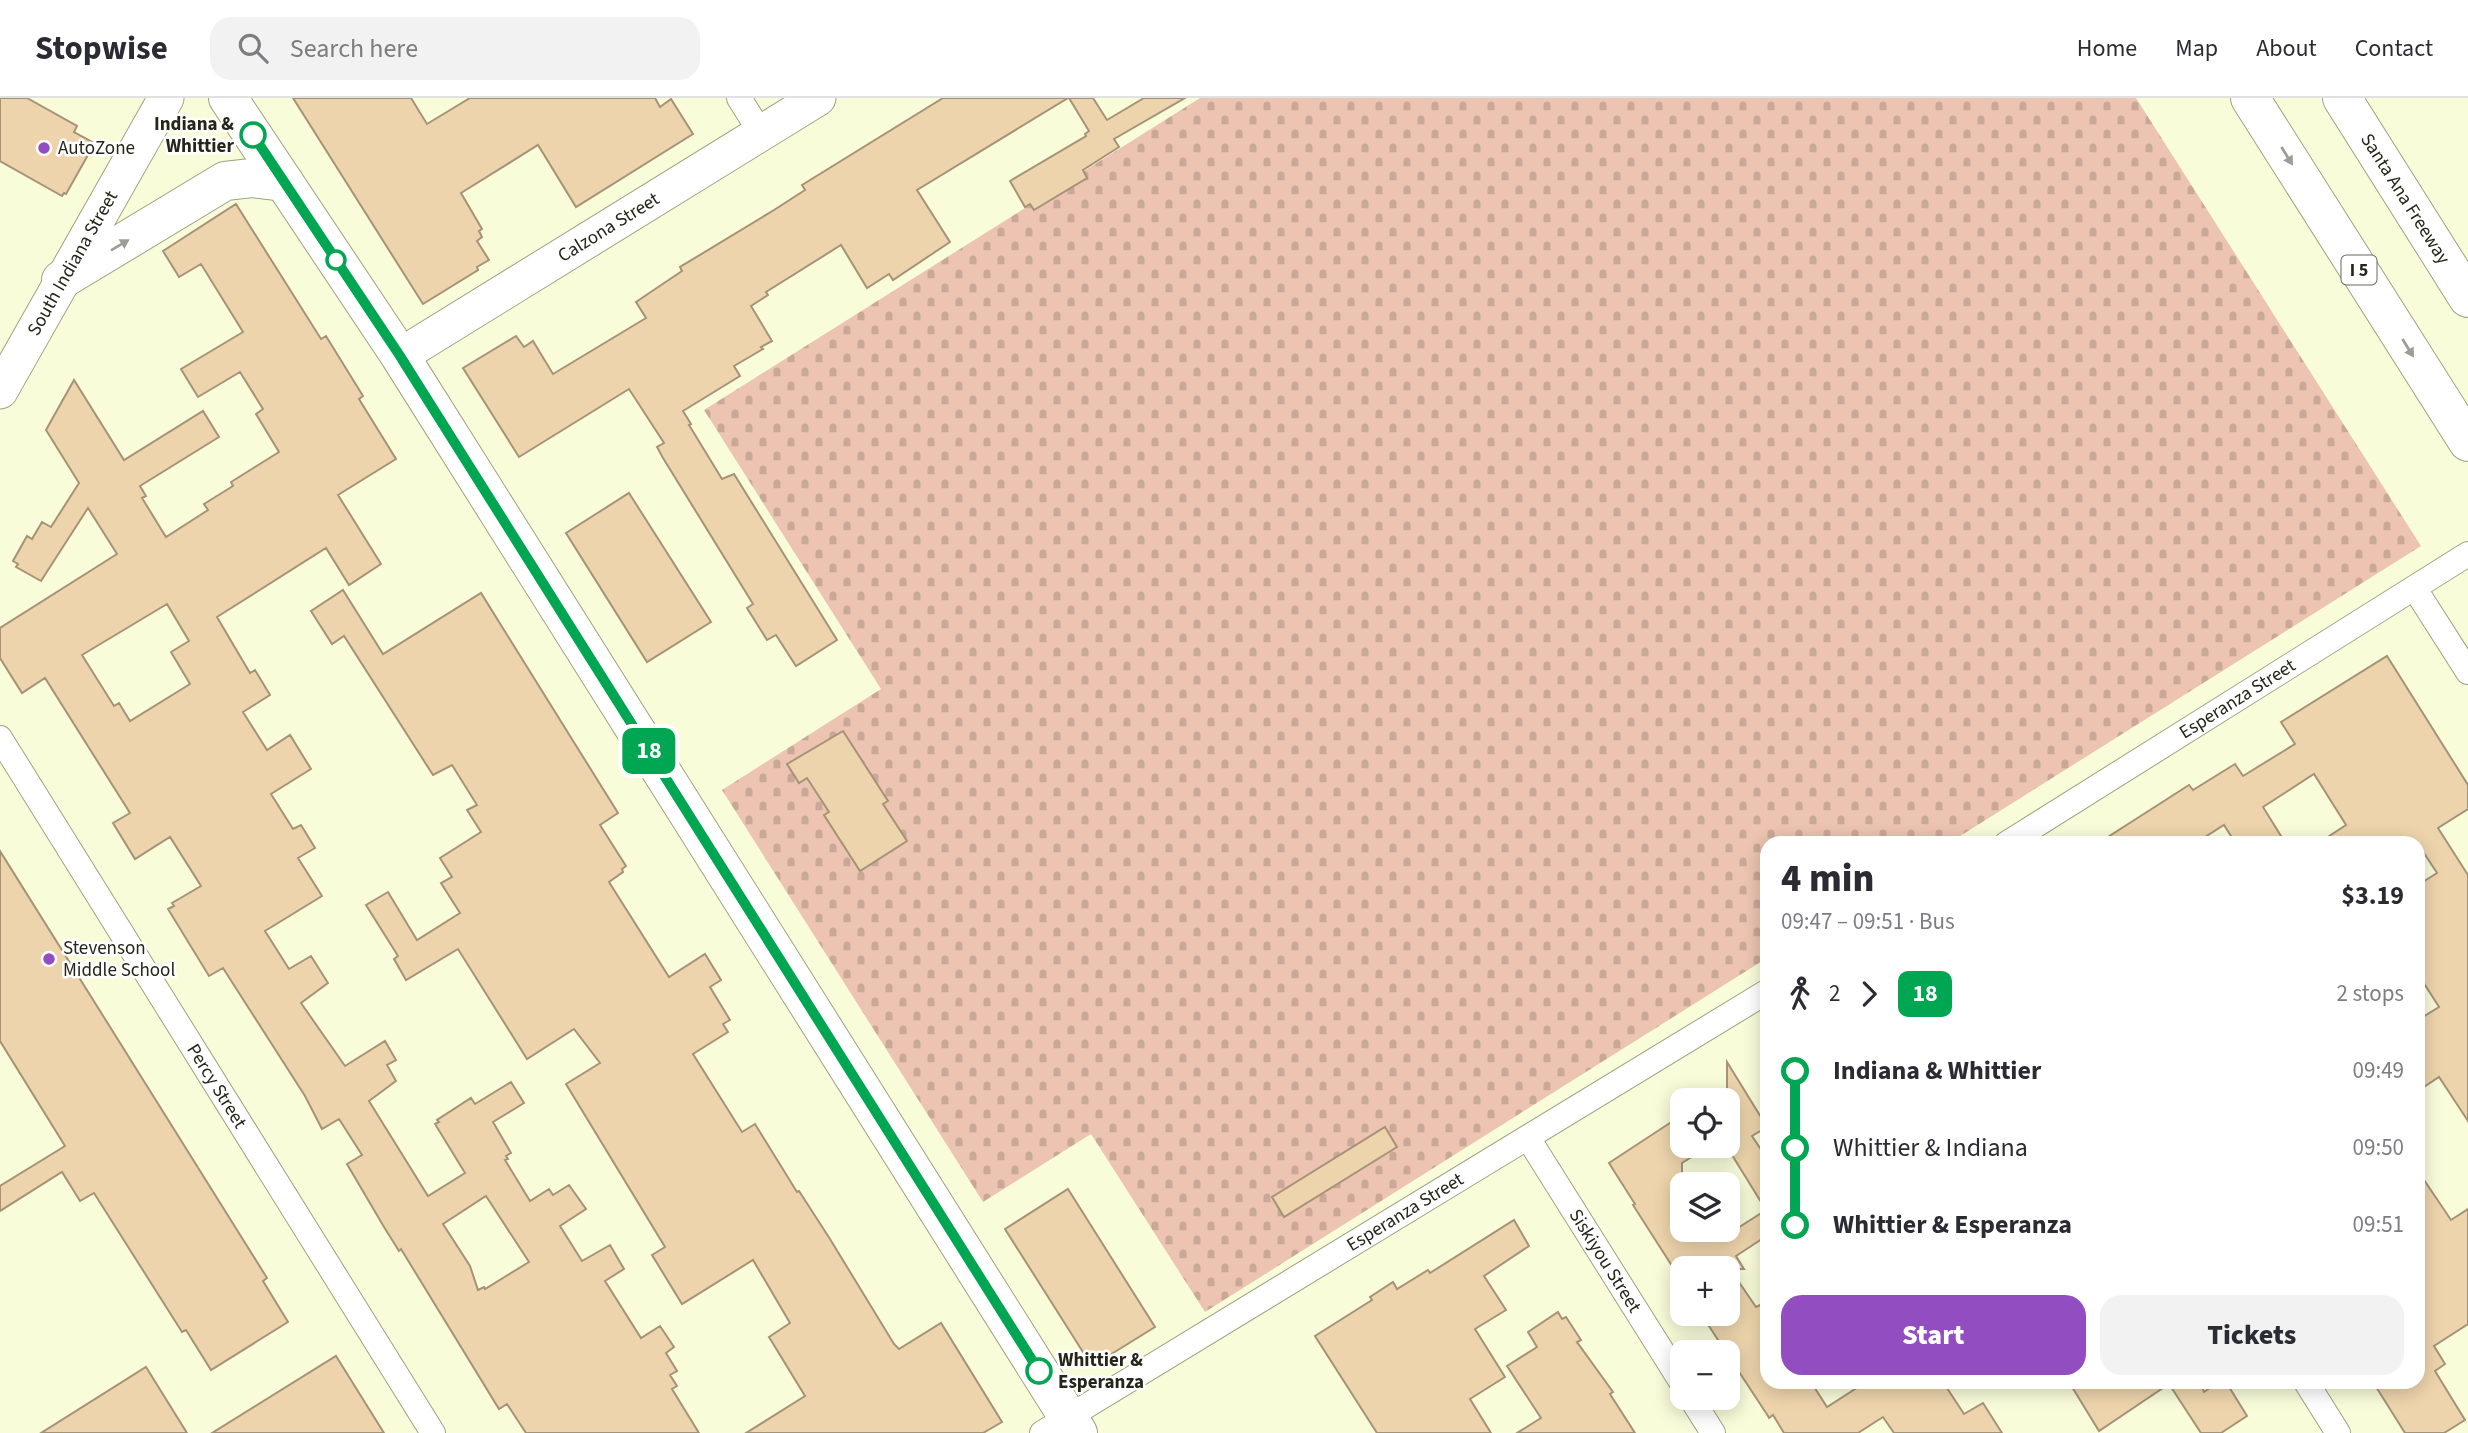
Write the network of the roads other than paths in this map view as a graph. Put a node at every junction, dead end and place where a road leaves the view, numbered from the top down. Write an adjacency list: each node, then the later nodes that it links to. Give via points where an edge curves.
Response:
1 (166, 98): 9 (street, South Indiana Street)
2 (228, 98): 8 (main road)
3 (739, 98): 7 (street)
4 (818, 98): 7 (street, Calzona Street)
5 (2250, 98): 13 (main road, I 5, one-way to 13)
6 (2342, 98): 10 (main road, Santa Ana Freeway)
7 (761, 133): 11 (street, Calzona Street)
8 (284, 182): 9 (main road, one-way to 8, via 225,181); 11 (main road)
9 (61, 280): 12 (street, South Indiana Street)
10 (2468, 298)
11 (400, 356): 24 (main road)
12 (0, 391)
13 (2468, 442)
14 (2461, 558): 15 (street, Esperanza Street)
15 (2415, 589): 16 (street); 18 (street, Esperanza Street)
16 (2468, 672)
17 (0, 738): 25 (street, Percy Street)
18 (2020, 836)
19 (1760, 996): 20 (street, Esperanza Street)
20 (1528, 1139): 21 (street, Siskiyou Street); 24 (street, Esperanza Street)
21 (1670, 1364)
22 (2310, 1389): 27 (street)
23 (1699, 1410): 26 (street)
24 (1063, 1428)
25 (433, 1433)
26 (1713, 1433)
27 (2338, 1433)

